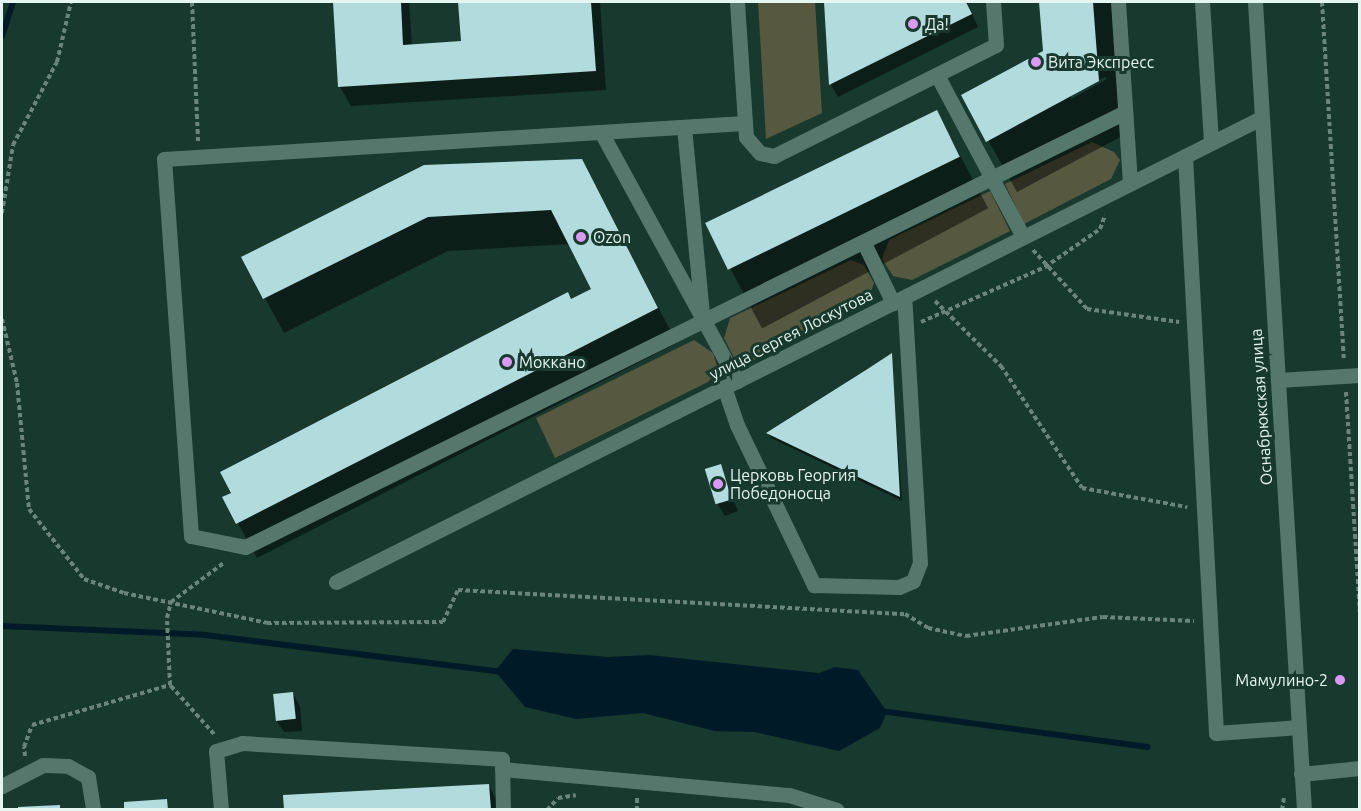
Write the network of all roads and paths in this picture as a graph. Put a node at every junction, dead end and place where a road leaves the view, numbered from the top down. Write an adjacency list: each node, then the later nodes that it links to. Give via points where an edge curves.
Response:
1 (71, 2): 21 (path, via 57,62 13,145)
2 (192, 2): 16 (path)
3 (737, 2): 12 (street)
4 (993, 2): 9 (street, via 996,45)
5 (1118, 2): 10 (street)
6 (1202, 2): 15 (street)
7 (1254, 2): 11 (street, Оснабрюкская улица)
8 (1322, 2): 32 (path)
9 (937, 75): 12 (street, via 774,156 760,153); 18 (street)
10 (1125, 112): 18 (street); 19 (street)
11 (1261, 118): 15 (street, улица Сергея Лоскутова); 33 (street, Оснабрюкская улица)
12 (744, 123): 13 (street)
13 (684, 127): 14 (street); 29 (street)
14 (600, 132): 16 (street); 29 (street)
15 (1211, 143): 17 (street, улица Сергея Лоскутова)
16 (199, 156): 36 (street, via 164,159 190,536)
17 (1185, 156): 19 (street, улица Сергея Лоскутова); 30 (street)
18 (992, 179): 22 (street); 23 (street)
19 (1130, 183): 20 (street, улица Сергея Лоскутова)
20 (1113, 192): 22 (street, улица Сергея Лоскутова); 24 (path, via 1100,229)
21 (2, 213)
22 (1023, 237): 24 (path); 25 (street, улица Сергея Лоскутова)
23 (864, 243): 26 (street); 29 (street)
24 (1044, 267): 27 (path); 30 (path, via 1088,309)
25 (921, 289): 26 (street, улица Сергея Лоскутова); 27 (path)
26 (899, 300): 31 (street); 34 (street, улица Сергея Лоскутова)
27 (945, 310): 31 (path); 35 (path, via 1001,366 1082,488 1176,507)
28 (2, 319): 38 (path, via 17,383 29,509 84,579 124,593)
29 (703, 324): 34 (street); 36 (street)
30 (1194, 324): 35 (street)
31 (907, 329): 34 (street, via 920,563 913,581 899,587 814,585 737,425)
32 (1352, 376): 33 (street); 39 (path)
33 (1278, 380): 42 (street, Оснабрюкская улица)
34 (731, 384): 37 (street, улица Сергея Лоскутова)
35 (1204, 508): 40 (street)
36 (245, 547): 38 (path)
37 (336, 582)
38 (171, 602): 40 (path, via 267,622 443,622 458,590 905,614 928,627 966,636 1103,617); 41 (path, via 167,618)
39 (1359, 614)
40 (1210, 622): 42 (street, via 1216,733)
41 (170, 685): 43 (path); 46 (path, via 32,725 24,747)
42 (1299, 727): 47 (street, Оснабрюкская улица)
43 (227, 748): 45 (street, via 242,743 502,759); 50 (street, via 216,751)
44 (1359, 768): 47 (street)
45 (502, 769): 51 (street); 52 (street, via 789,795)
46 (28, 773): 48 (street); 49 (street, via 43,765 68,766 88,777)
47 (1301, 774): 53 (street, Оснабрюкская улица)
48 (2, 786)
49 (92, 802)
50 (221, 810)
51 (503, 810)
52 (837, 810)
53 (1304, 810)

